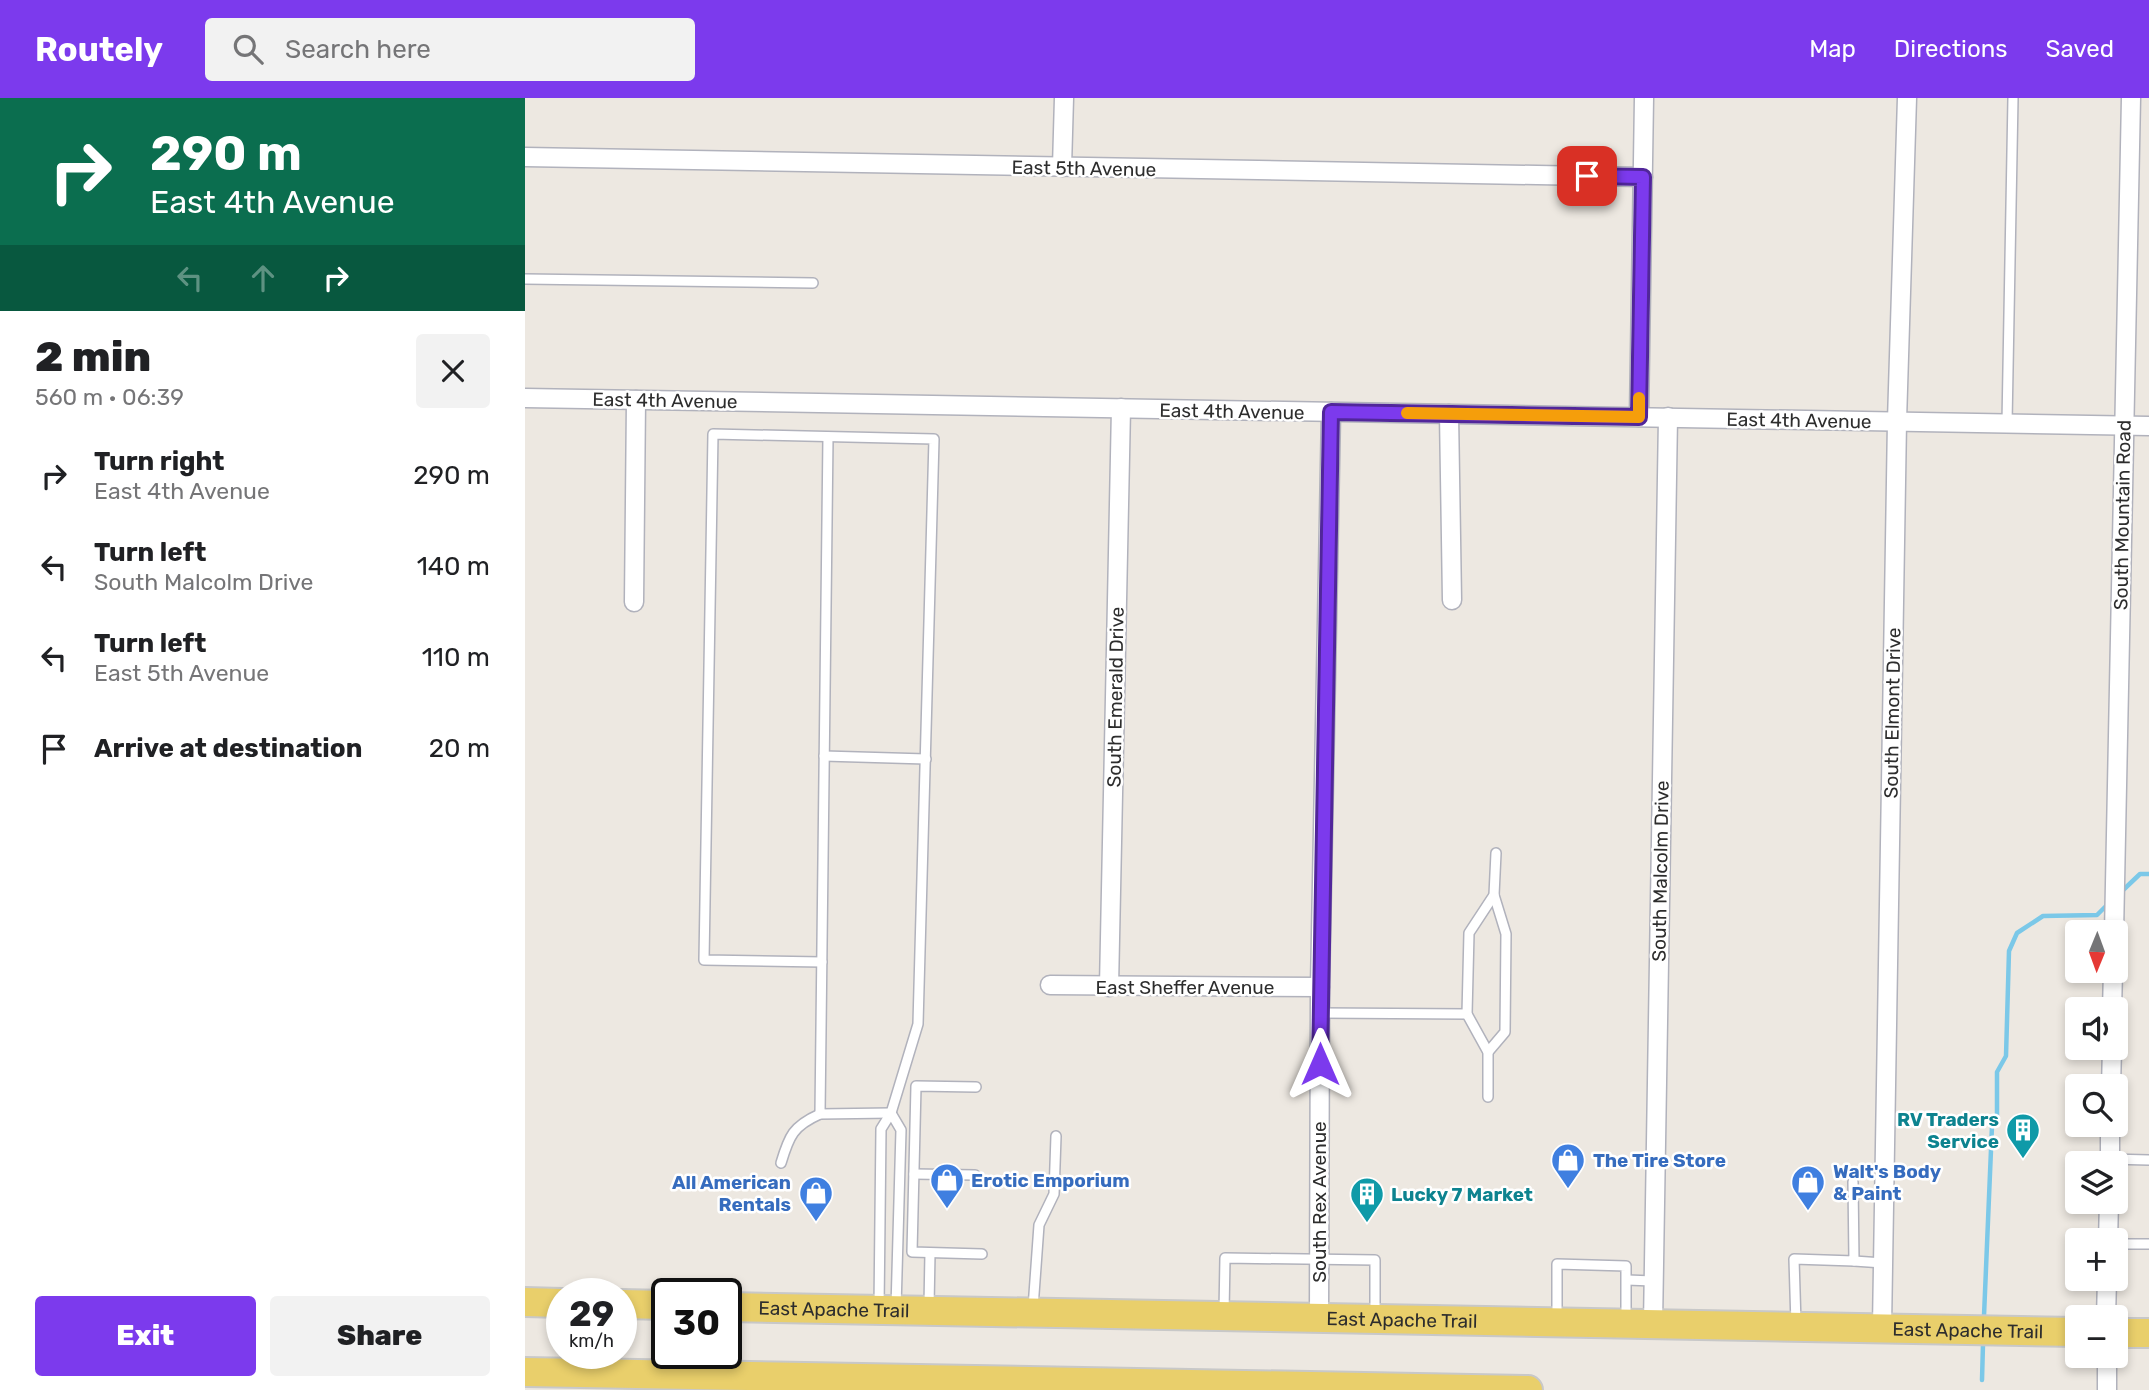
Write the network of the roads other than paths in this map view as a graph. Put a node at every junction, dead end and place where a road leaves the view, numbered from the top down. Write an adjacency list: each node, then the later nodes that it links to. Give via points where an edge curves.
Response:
1 (1063, 98): 7 (street)
2 (1644, 98): 8 (street)
3 (1907, 98): 18 (street, South Elmont Drive)
4 (2013, 98): 19 (lane)
5 (2131, 98): 20 (street, South Mountain Road)
6 (525, 157): 7 (street, East 5th Avenue)
7 (1062, 167): 8 (street, East 5th Avenue)
8 (1643, 177): 16 (street)
9 (525, 279): 10 (lane)
10 (813, 283)
11 (525, 398): 12 (street, East 4th Avenue)
12 (636, 400): 13 (street, East 4th Avenue); 24 (street)
13 (1121, 408): 14 (street, East 4th Avenue); 32 (street, South Emerald Drive)
14 (1331, 412): 15 (street, East 4th Avenue); 33 (street, South Rex Avenue)
15 (1449, 414): 16 (street, East 4th Avenue); 23 (street)
16 (1639, 417): 17 (street, East 4th Avenue)
17 (1668, 417): 18 (street, East 4th Avenue); 56 (street, South Malcolm Drive)
18 (1897, 421): 19 (street, East 4th Avenue); 54 (street, South Elmont Drive)
19 (2007, 423): 20 (street, East 4th Avenue)
20 (2124, 425): 21 (street, East 4th Avenue); 29 (street, South Mountain Road)
21 (2149, 426)
22 (828, 437): 25 (lane); 26 (lane, via 934,439); 30 (lane, via 713,434 703,960)
23 (1452, 600)
24 (633, 601)
25 (824, 756): 26 (lane); 30 (lane)
26 (926, 759): 39 (lane, via 918,1024)
27 (1496, 853): 28 (lane)
28 (1494, 895): 35 (lane, via 1469,933); 36 (lane, via 1506,934 1505,1032)
29 (2114, 920)
30 (822, 962): 40 (lane)
31 (1050, 985): 32 (street, East Sheffer Avenue)
32 (1109, 986): 33 (street, East Sheffer Avenue)
33 (1320, 987): 34 (street, South Rex Avenue)
34 (1320, 1013): 35 (lane); 52 (street, South Rex Avenue)
35 (1467, 1014): 36 (lane)
36 (1488, 1052): 38 (lane)
37 (976, 1087): 45 (lane, via 916,1086)
38 (1488, 1097)
39 (891, 1113): 40 (lane); 60 (lane, via 881,1129); 60 (lane, via 901,1130)
40 (820, 1114): 44 (lane, via 800,1123 788,1140)
41 (1056, 1136): 62 (lane, via 1054,1194 1039,1225)
42 (2149, 1160): 43 (lane)
43 (2128, 1161)
44 (781, 1163)
45 (914, 1174): 46 (lane); 50 (lane, via 912,1252)
46 (975, 1175)
47 (1853, 1182): 53 (lane)
48 (2128, 1244): 49 (lane)
49 (2149, 1244)
50 (930, 1253): 51 (lane); 61 (lane)
51 (982, 1254)
52 (1318, 1259): 63 (lane, via 1225,1258); 64 (street, South Rex Avenue); 65 (lane, via 1375,1260)
53 (1854, 1261): 54 (lane); 68 (lane, via 1794,1259)
54 (1883, 1263): 69 (street, South Elmont Drive)
55 (1627, 1280): 56 (lane); 66 (lane, via 1626,1265 1557,1264); 67 (lane)
56 (1653, 1281): 67 (street, South Malcolm Drive)
57 (525, 1302): 58 (main road)
58 (546, 1303)
59 (742, 1307): 60 (main road, East Apache Trail)
60 (887, 1310): 61 (main road, East Apache Trail)
61 (929, 1311): 62 (main road, East Apache Trail)
62 (1032, 1313): 63 (main road, East Apache Trail)
63 (1224, 1317): 64 (main road, East Apache Trail)
64 (1318, 1319): 65 (main road, East Apache Trail)
65 (1375, 1320): 66 (main road, East Apache Trail)
66 (1557, 1323): 67 (main road, East Apache Trail)
67 (1639, 1324): 68 (main road, East Apache Trail)
68 (1796, 1326): 69 (main road, East Apache Trail)
69 (1882, 1327): 70 (main road, East Apache Trail)
70 (2065, 1332)
71 (2128, 1333): 72 (main road)
72 (2149, 1334)
73 (2107, 1368): 78 (street)
74 (525, 1372): 75 (main road)
75 (1209, 1387): 76 (main road)
76 (1302, 1388): 77 (main road)
77 (1528, 1390)
78 (2107, 1390)

